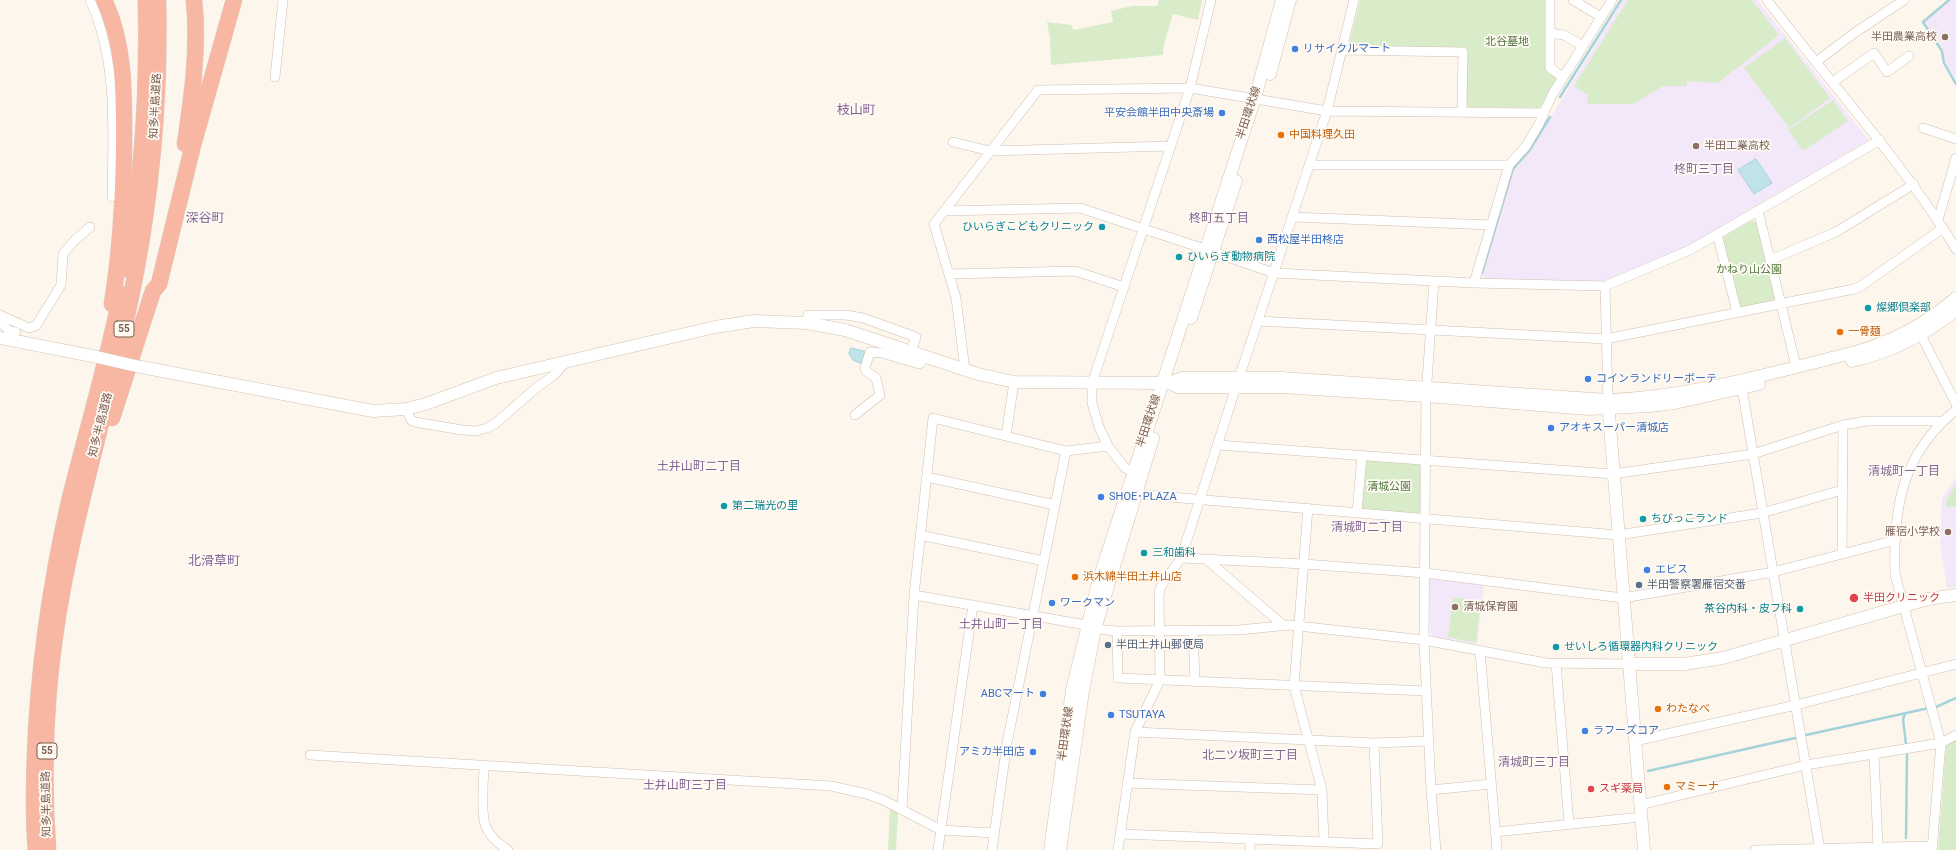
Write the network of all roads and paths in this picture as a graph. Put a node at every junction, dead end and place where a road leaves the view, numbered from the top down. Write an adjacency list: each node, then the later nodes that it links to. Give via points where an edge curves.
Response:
1 (90, 0): 43 (street, via 106,44 113,148)
2 (104, 0): 30 (highway, via 113,21 121,59)
3 (114, 0): 30 (highway, via 125,44)
4 (146, 0): 72 (highway, 知多半島道路 / 55, via 146,92 138,193)
5 (158, 0): 119 (highway, 知多半島道路 / 55, via 155,134 144,228 124,331 84,488)
6 (194, 0): 61 (highway, via 195,66 187,130 177,187)
7 (234, 0): 61 (highway, via 193,145 159,284)
8 (283, 0): 25 (street)
9 (1211, 0): 27 (street)
10 (1282, 0): 28 (street, 半田環状線)
11 (1290, 0): 28 (street, 半田環状線)
12 (1354, 0): 21 (street)
13 (1550, 0): 19 (street)
14 (1573, 0): 18 (street)
15 (1612, 0): 18 (street)
16 (1904, 0): 23 (street)
17 (1772, 2): 23 (street)
18 (1601, 17): 20 (street)
19 (1550, 32): 20 (street, via 1564,35); 24 (street, via 1550,68)
20 (1583, 46): 24 (street)
21 (1342, 50): 29 (street); 31 (street, via 1463,52)
22 (1909, 56): 26 (street, via 1887,72 1874,53)
23 (1816, 62): 26 (street)
24 (1564, 77): 32 (street)
25 (275, 78)
26 (1833, 82): 35 (street)
27 (1190, 88): 28 (street); 37 (street); 38 (street, via 1038,90)
28 (1258, 99): 29 (street); 53 (street, 半田環状線)
29 (1327, 111): 31 (street); 40 (street)
30 (124, 112): 72 (highway, via 124,181 118,272 109,329)
31 (1462, 112): 32 (street)
32 (1544, 113): 41 (street, via 1526,146)
33 (1923, 128): 34 (street)
34 (1956, 139)
35 (1880, 140): 42 (street); 44 (street)
36 (953, 142): 38 (street)
37 (1170, 146): 38 (street); 50 (street)
38 (990, 151): 45 (street)
39 (1956, 160): 47 (street)
40 (1310, 165): 41 (street); 46 (street)
41 (1509, 165): 48 (street)
42 (1914, 184): 47 (street); 54 (street, via 1836,232)
43 (112, 197)
44 (1758, 210): 51 (street); 54 (street)
45 (944, 211): 50 (street, via 1080,208); 56 (street, via 934,224)
46 (1293, 217): 48 (street); 55 (street)
47 (1940, 224): 52 (street); 63 (street, via 1861,286)
48 (1491, 225): 58 (street)
49 (90, 227): 66 (street, via 63,254 60,285 36,326 29,328)
50 (1144, 229): 53 (street); 60 (street)
51 (1718, 234): 59 (street, via 1690,250); 65 (street)
52 (1956, 249)
53 (1209, 251): 55 (street); 83 (street, 半田環状線)
54 (1770, 260): 63 (street)
55 (1274, 273): 57 (street); 68 (street)
56 (949, 274): 60 (street, via 1075,271); 80 (street, via 956,298)
57 (1434, 281): 58 (street); 70 (street)
58 (1474, 283): 59 (street)
59 (1605, 286): 75 (street)
60 (1124, 287): 82 (street)
61 (153, 290): 119 (highway, via 93,475)
62 (1956, 298): 79 (street, via 1917,327 1878,345)
63 (1781, 304): 65 (street); 79 (street)
64 (1956, 310): 73 (street)
65 (1737, 312): 75 (street)
66 (0, 315)
67 (0, 320): 71 (street, via 8,330)
68 (1258, 321): 70 (street); 84 (street)
69 (807, 323): 76 (street, via 845,330); 76 (street, via 808,315 846,315 863,318 916,336); 78 (street, via 767,321 733,324)
70 (1430, 331): 75 (street); 86 (street)
71 (16, 332)
72 (111, 335): 175 (highway, 知多半島道路 / 55, via 69,502 50,599 39,678 34,790)
73 (1921, 335): 85 (street, via 1882,353); 88 (street)
74 (0, 338): 89 (street, bridge, via 357,408 378,411)
75 (1606, 340): 87 (street)
76 (911, 352): 77 (street)
77 (926, 357): 80 (street); 91 (street, via 919,364 870,352 865,368 876,378 880,395)
78 (566, 362): 89 (street, via 496,378); 89 (street, via 553,376 496,423 482,430 462,430 415,422 408,416)
79 (1796, 366): 87 (street, via 1681,392)
80 (965, 370): 81 (street)
81 (1014, 382): 82 (street); 94 (street)
82 (1092, 383): 83 (street); 96 (street, via 1092,403)
83 (1166, 383): 84 (street, via 1178,387); 101 (street, 半田環状線); 105 (street, 半田環状線)
84 (1238, 383): 86 (street); 95 (street)
85 (1742, 388): 87 (street, via 1675,403); 98 (street)
86 (1426, 392): 87 (street, via 1570,408); 100 (street)
87 (1608, 404): 102 (street)
88 (1956, 404)
89 (406, 409)
90 (1956, 410): 92 (street)
91 (855, 415)
92 (1943, 421): 93 (street, via 1867,421); 114 (street, via 1926,439 1909,469 1900,502)
93 (1843, 426): 98 (street); 104 (street)
94 (1006, 436): 97 (street); 103 (street, via 933,418)
95 (1218, 445): 99 (street); 106 (street)
96 (1108, 446): 97 (street); 101 (street, via 1125,468)
97 (1066, 450): 107 (street)
98 (1753, 454): 102 (street); 110 (street)
99 (1362, 456): 100 (street); 109 (street)
100 (1425, 460): 102 (street); 111 (street)
101 (1133, 471): 131 (street, 半田環状線, via 1099,579)
102 (1613, 474): 112 (street)
103 (927, 477): 107 (street); 113 (street)
104 (1842, 490): 110 (street); 115 (street)
105 (1135, 494): 106 (street); 131 (street, 半田環状線)
106 (1200, 499): 108 (street); 116 (street)
107 (1055, 505): 118 (street)
108 (1308, 508): 109 (street); 120 (street)
109 (1357, 512): 111 (street)
110 (1762, 514): 112 (street); 121 (street)
111 (1425, 519): 112 (street); 122 (street)
112 (1618, 534): 125 (street)
113 (920, 535): 118 (street); 123 (street)
114 (1896, 540): 115 (street); 127 (street, via 1895,574)
115 (1842, 554): 121 (street)
116 (1181, 558): 117 (street); 133 (street, via 1160,588)
117 (1206, 560): 120 (street); 129 (street)
118 (1044, 561): 128 (street)
119 (68, 563): 176 (highway, 知多半島道路 / 55, via 58,614 48,716 45,792)
120 (1304, 564): 122 (street); 130 (street)
121 (1772, 572): 125 (street); 136 (street)
122 (1425, 573): 125 (street); 135 (street)
123 (914, 595): 126 (street); 163 (street)
124 (1956, 595): 127 (street)
125 (1623, 598): 139 (street)
126 (973, 605): 128 (street); 166 (street)
127 (1904, 606): 136 (street); 141 (street)
128 (1034, 616): 131 (street); 167 (street, via 1007,743)
129 (1284, 625): 130 (street); 134 (street, via 1239,630)
130 (1299, 626): 135 (street); 144 (street)
131 (1091, 627): 132 (street); 180 (street, 半田環状線, via 1072,690); 181 (street, 半田環状線)
132 (1117, 631): 133 (street); 142 (street, via 1118,678)
133 (1160, 631): 134 (street); 142 (street)
134 (1193, 631): 143 (street)
135 (1424, 640): 137 (street); 145 (street)
136 (1785, 640): 139 (street, via 1704,662); 146 (street)
137 (1480, 651): 138 (street); 159 (street)
138 (1556, 663): 139 (street); 165 (street)
139 (1629, 664): 150 (street)
140 (1956, 664): 141 (street)
141 (1923, 673): 146 (street); 153 (street)
142 (1160, 680): 143 (street); 147 (street)
143 (1195, 682): 144 (street)
144 (1294, 686): 145 (street); 149 (street)
145 (1426, 691): 151 (street)
146 (1796, 705): 150 (street); 157 (street)
147 (1135, 732): 149 (street); 158 (street)
148 (1956, 735): 153 (street)
149 (1309, 739): 152 (street); 160 (street)
150 (1635, 740): 162 (street)
151 (1429, 741): 152 (street); 161 (street)
152 (1374, 743): 171 (street, via 1378,844)
153 (1941, 743): 154 (street); 173 (street)
154 (1874, 754): 157 (street); 172 (street)
155 (310, 755): 156 (street)
156 (485, 765): 163 (street, via 824,785 867,794); 177 (street, via 482,812 484,824 492,838)
157 (1806, 765): 162 (street); 174 (street)
158 (1127, 783): 160 (street); 169 (street)
159 (1491, 784): 161 (street); 168 (street)
160 (1322, 790): 171 (street)
161 (1431, 790): 184 (street)
162 (1640, 805): 164 (street)
163 (902, 809): 166 (street)
164 (1641, 817): 165 (street); 186 (street)
165 (1569, 824): 168 (street)
166 (941, 830): 167 (street); 178 (street)
167 (994, 832): 179 (street)
168 (1495, 832): 185 (street)
169 (1120, 834): 170 (street); 182 (street)
170 (1250, 839): 171 (street); 183 (street)
171 (1324, 842)
172 (1878, 847): 173 (street); 174 (street)
173 (1932, 848)
174 (1820, 849): 187 (street)
175 (36, 850)
176 (48, 850)
177 (508, 850)
178 (938, 850)
179 (992, 850)
180 (1050, 850)
181 (1060, 850)
182 (1118, 850)
183 (1250, 850)
184 (1436, 850)
185 (1497, 850)
186 (1644, 850)
187 (1756, 850)

